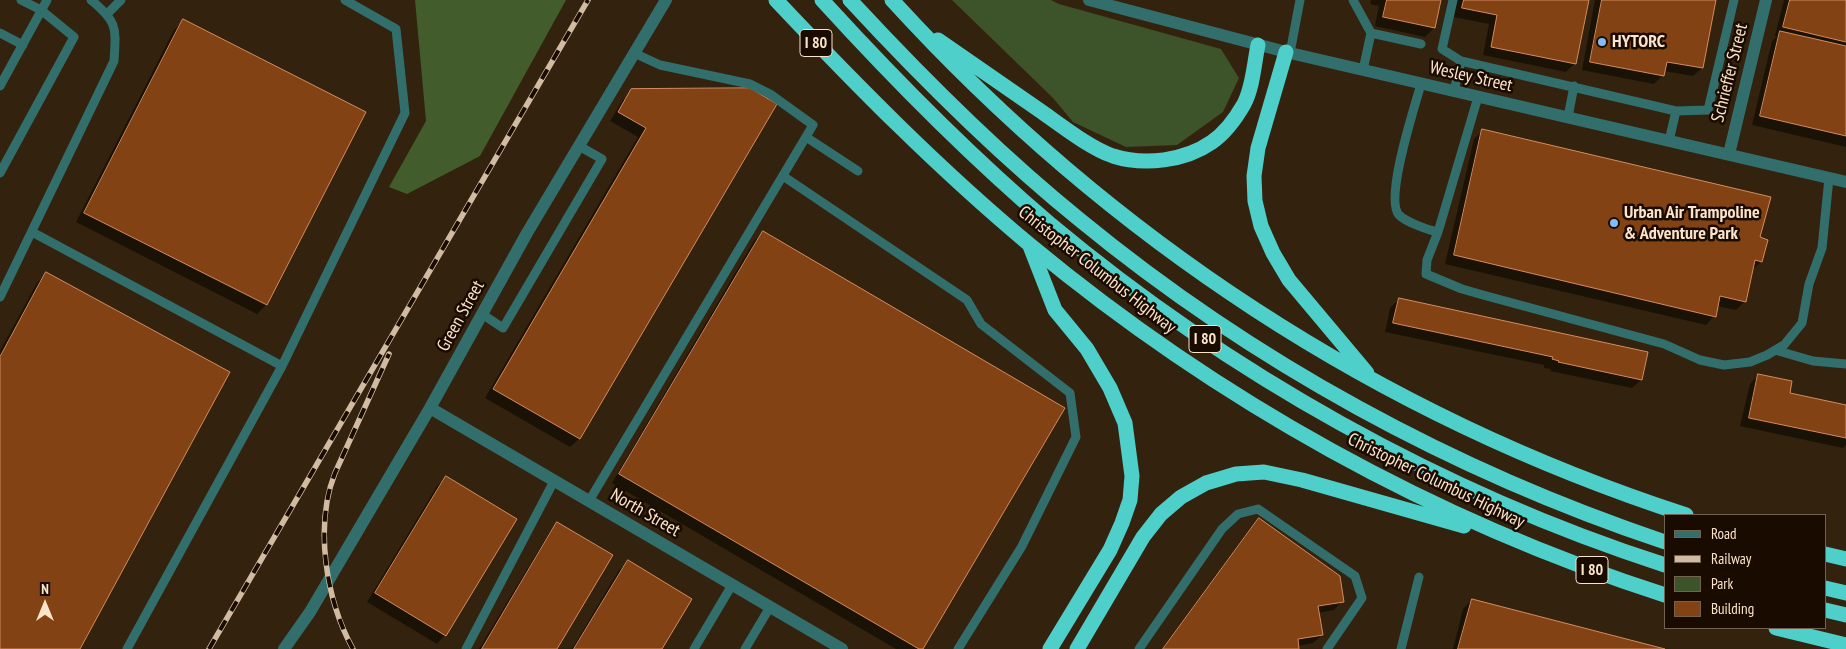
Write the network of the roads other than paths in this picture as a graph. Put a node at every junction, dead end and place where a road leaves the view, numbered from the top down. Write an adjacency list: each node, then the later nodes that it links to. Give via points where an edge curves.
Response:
1 (21, 0): 17 (lane)
2 (47, 0): 17 (lane)
3 (91, 0): 18 (lane)
4 (121, 0): 18 (lane)
5 (345, 0): 52 (lane, via 396,29 406,113)
6 (666, 0): 26 (street, Green Street)
7 (776, 0): 47 (highway, Christopher Columbus Highway / I 80, via 899,127)
8 (822, 0): 62 (highway, Christopher Columbus Highway / I 80, via 895,78 992,172 1059,231 1181,323 1279,386 1412,460 1509,506)
9 (850, 0): 59 (highway, Christopher Columbus Highway / I 80, via 943,97 1039,186 1121,253 1208,316 1297,373 1439,450 1536,494)
10 (892, 0): 19 (highway)
11 (1089, 0): 24 (street, Wesley Street)
12 (1300, 0): 25 (lane)
13 (1354, 0): 21 (lane)
14 (1453, 0): 27 (lane, via 1442,49)
15 (1734, 0): 34 (lane, via 1708,110)
16 (1766, 0): 39 (street, Schrieffer Street)
17 (41, 10): 23 (lane); 41 (lane, via 74,36)
18 (107, 14): 45 (lane, via 116,30 114,61)
19 (912, 22): 24 (highway, via 1074,135 1113,156 1137,161 1187,154 1212,142 1231,124 1244,103); 53 (highway, via 1026,135 1148,236 1271,321)
20 (0, 33): 23 (lane)
21 (1372, 33): 22 (lane); 28 (lane)
22 (1421, 44)
23 (22, 45): 30 (lane)
24 (1258, 45): 25 (street, Wesley Street)
25 (1288, 52): 28 (street, Wesley Street); 53 (highway, via 1258,148 1254,176 1261,226 1289,280)
26 (634, 53): 36 (lane, via 660,65 750,84 764,90 813,125); 38 (street, Green Street)
27 (1461, 61): 31 (lane); 32 (lane)
28 (1363, 70): 29 (street, Wesley Street)
29 (1421, 84): 32 (street, Wesley Street); 46 (lane, via 1396,180 1394,206 1399,215)
30 (0, 86)
31 (1574, 86): 34 (lane); 35 (lane)
32 (1454, 92): 33 (street, Wesley Street)
33 (1478, 97): 35 (street, Wesley Street); 46 (lane)
34 (1676, 111): 37 (lane)
35 (1568, 117): 37 (street, Wesley Street)
36 (806, 137): 40 (lane); 42 (lane)
37 (1669, 140): 39 (street, Wesley Street)
38 (578, 146): 49 (street, Green Street); 49 (lane, via 602,159 503,328)
39 (1728, 154): 43 (street, Wesley Street)
40 (858, 171)
41 (0, 173)
42 (783, 176): 56 (lane); 79 (lane, via 967,300 982,324 1070,393 1076,437 1022,546)
43 (1830, 178): 44 (street, Wesley Street); 50 (lane, via 1822,248 1809,284 1802,323)
44 (1846, 182)
45 (32, 232): 48 (lane); 52 (lane)
46 (1438, 232): 50 (lane, via 1427,260 1426,274 1462,289 1664,344 1700,360 1724,365 1750,362)
47 (1030, 244): 58 (highway, Christopher Columbus Highway / I 80, via 1116,312 1280,421 1408,491); 80 (highway, via 1055,310 1086,349 1125,423 1132,476 1130,500 1110,550)
48 (0, 297)
49 (482, 314): 54 (street, Green Street)
50 (1775, 350): 51 (lane, via 1813,361)
51 (1846, 364)
52 (282, 366): 73 (lane)
53 (1373, 381): 57 (highway, via 1513,450 1611,490)
54 (430, 408): 55 (street, North Street); 74 (street, Green Street, via 310,612)
55 (554, 481): 56 (street, North Street); 75 (lane)
56 (588, 501): 64 (street, North Street)
57 (1683, 514)
58 (1520, 542): 67 (highway, Christopher Columbus Highway / I 80); 81 (highway, via 1302,480 1264,472 1236,474 1206,483 1181,497 1161,514 1143,537)
59 (1664, 542)
60 (1826, 554): 61 (highway)
61 (1846, 559)
62 (1664, 565)
63 (1418, 577): 84 (lane)
64 (732, 585): 68 (street, North Street); 76 (lane)
65 (1826, 588): 66 (highway)
66 (1846, 593)
67 (1664, 595)
68 (770, 607): 77 (lane); 78 (street, North Street)
69 (1826, 610): 70 (highway)
70 (1846, 615)
71 (1780, 629): 72 (highway)
72 (1846, 645)
73 (127, 649)
74 (284, 649)
75 (466, 649)
76 (694, 649)
77 (744, 649)
78 (842, 649)
79 (958, 649)
80 (1050, 649)
81 (1077, 649)
82 (1139, 649): 83 (lane, via 1222,528 1238,514 1258,508 1355,576 1362,598)
83 (1327, 649)
84 (1401, 649)

